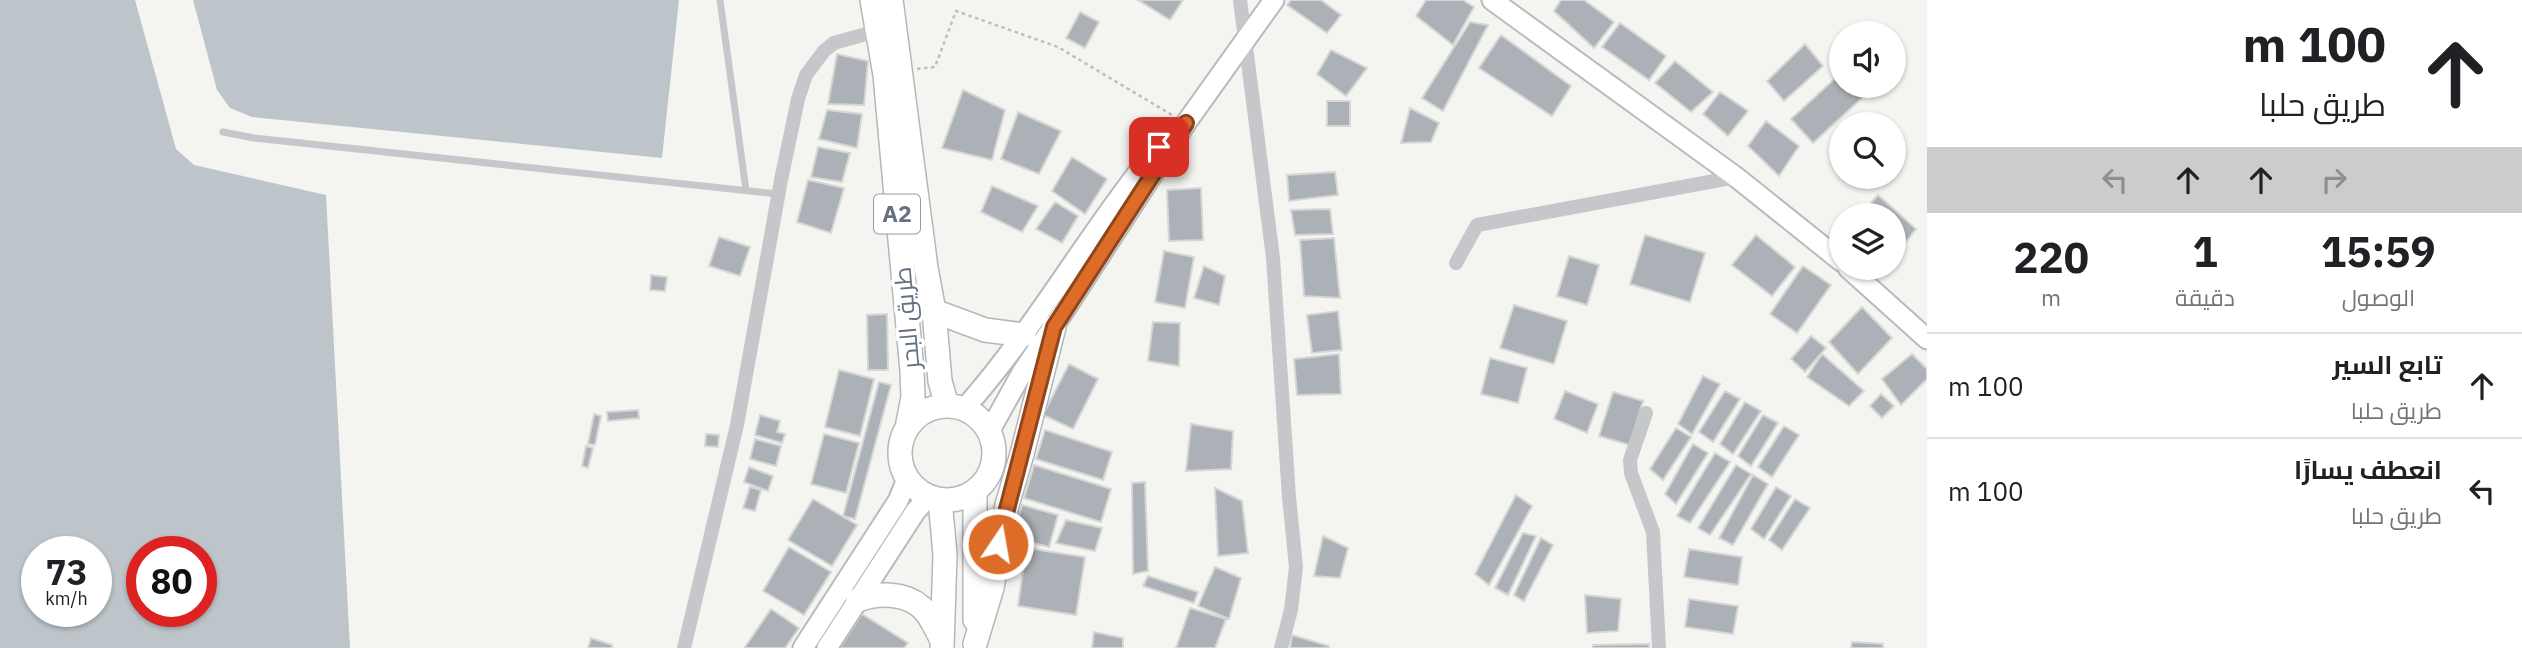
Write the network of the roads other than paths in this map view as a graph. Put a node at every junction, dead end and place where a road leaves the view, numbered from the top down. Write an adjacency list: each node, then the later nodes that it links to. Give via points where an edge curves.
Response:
1 (720, 0): 13 (lane)
2 (872, 0): 7 (highway, طريق البحر / A2)
3 (891, 0): 9 (highway, طريق البحر / A2)
4 (1240, 0): 8 (street)
5 (1274, 0): 8 (main road)
6 (1492, 0): 12 (main road)
7 (877, 31): 9 (highway, طريق البحر / A2); 14 (street, via 834,43 806,75)
8 (1245, 44): 10 (main road); 35 (street, via 1273,258 1296,567)
9 (892, 73): 18 (highway, طريق البحر / A2); 24 (highway, طريق البحر / A2, via 912,371)
10 (1186, 123): 19 (main road); 20 (main road, via 1131,181)
11 (223, 132): 13 (lane)
12 (1736, 177): 15 (main road); 16 (street, via 1478,225)
13 (746, 190): 14 (lane)
14 (778, 194): 32 (street, via 737,425)
15 (1829, 251)
16 (1456, 263)
17 (1861, 280): 21 (main road)
18 (934, 311): 20 (highway, via 985,330); 22 (highway, طريق البحر / A2, via 940,381)
19 (1054, 327): 25 (main road); 31 (highway)
20 (1024, 335): 22 (main road)
21 (1927, 339)
22 (955, 407): 24 (highway, via 924,412); 25 (highway, via 979,418)
23 (1646, 413): 36 (street, via 1630,460 1653,532)
24 (907, 428): 26 (highway, A2, via 900,444 900,462)
25 (989, 432): 27 (highway, via 993,464)
26 (907, 479): 28 (highway); 33 (main road, via 891,512)
27 (975, 491): 28 (highway, via 958,499); 31 (highway)
28 (934, 498): 29 (main road, via 915,512); 30 (highway, via 945,554)
29 (858, 600): 30 (highway, via 887,595 905,598 921,607); 34 (main road)
30 (942, 644)
31 (975, 646)
32 (684, 648)
33 (803, 648)
34 (827, 648)
35 (1281, 648)
36 (1659, 648)

